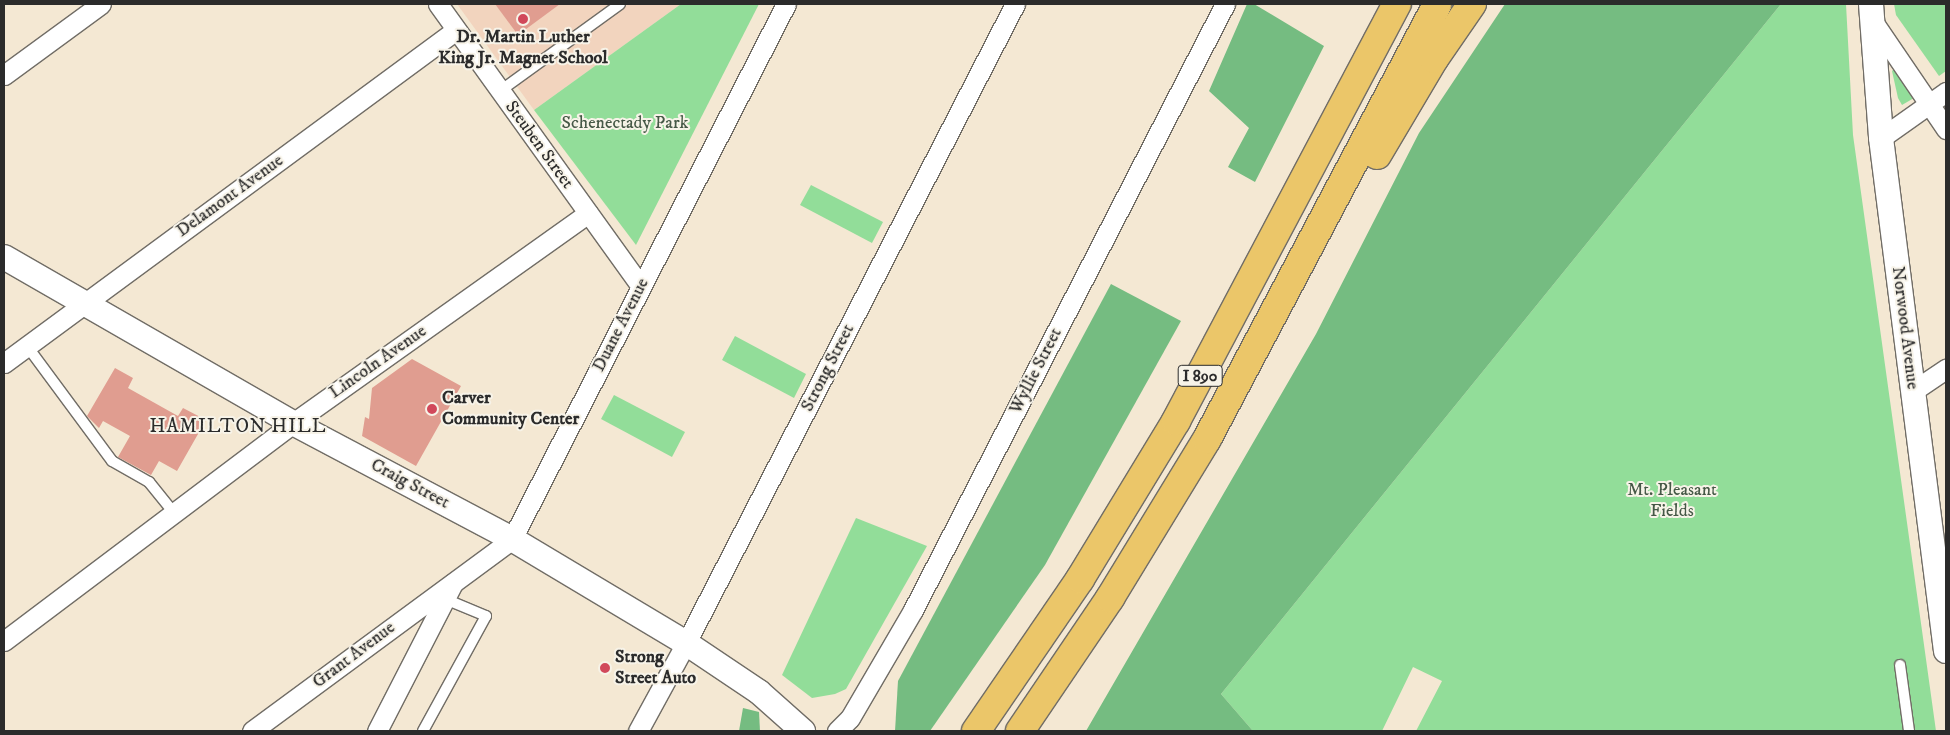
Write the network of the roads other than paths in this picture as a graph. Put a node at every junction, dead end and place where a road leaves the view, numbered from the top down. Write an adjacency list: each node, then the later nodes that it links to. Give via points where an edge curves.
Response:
1 (101, 4): 12 (street)
2 (438, 4): 11 (street, Steuben Street)
3 (620, 4): 13 (lane)
4 (786, 4): 21 (street, Duane Avenue)
5 (1015, 4): 33 (street, Strong Street)
6 (1225, 4): 41 (street, Wyllie Street, via 913,610 850,718)
7 (1397, 4): 42 (highway, I 890, via 1176,421 1080,579)
8 (1437, 4): 20 (highway, I 890)
9 (1472, 4): 20 (highway, via 1434,59 1372,162)
10 (1872, 12): 15 (street); 17 (street, Norwood Avenue)
11 (456, 30): 13 (street, Steuben Street); 22 (street, Delamont Avenue)
12 (4, 76)
13 (500, 91): 18 (street, Steuben Street)
14 (1946, 92): 15 (street)
15 (1929, 104): 16 (street); 17 (street)
16 (1946, 129)
17 (1881, 138): 26 (street, Norwood Avenue)
18 (588, 213): 21 (street, Steuben Street); 27 (street, Lincoln Avenue)
19 (4, 256): 22 (street, Craig Street)
20 (1293, 278): 43 (highway, I 890, via 1207,439 1075,652)
21 (641, 286): 29 (street, Duane Avenue)
22 (84, 303): 23 (street, Delamont Avenue); 27 (street, Craig Street)
23 (27, 346): 24 (street, Delamont Avenue); 28 (lane, via 112,462 148,482)
24 (4, 363)
25 (1946, 369): 26 (street)
26 (1914, 391): 34 (street, Norwood Avenue)
27 (294, 422): 28 (street, Lincoln Avenue); 29 (street, Craig Street)
28 (174, 512): 32 (street, Lincoln Avenue)
29 (512, 539): 30 (street, Duane Avenue); 33 (street, Craig Street)
30 (455, 579): 31 (street, Duane Avenue); 36 (street, Grant Avenue)
31 (445, 599): 37 (street, Duane Avenue); 38 (lane, via 486,616)
32 (4, 641)
33 (686, 643): 39 (street, Strong Street); 40 (street, Craig Street, via 759,692)
34 (1946, 647)
35 (1900, 665): 44 (lane)
36 (252, 731)
37 (377, 731)
38 (423, 731)
39 (638, 731)
40 (803, 731)
41 (837, 731)
42 (976, 731)
43 (1020, 731)
44 (1909, 731)

